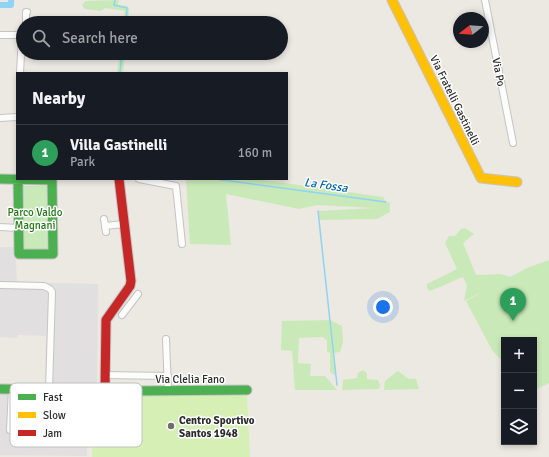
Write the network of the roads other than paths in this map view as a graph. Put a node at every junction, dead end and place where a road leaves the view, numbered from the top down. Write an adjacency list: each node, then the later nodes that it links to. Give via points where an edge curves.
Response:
1 (392, 0): 18 (street, Via Fratelli Gastinelli, via 481,178)
2 (485, 0): 11 (street, Via Po)
3 (27, 12): 4 (street)
4 (26, 16)
5 (16, 34): 6 (street)
6 (0, 35)
7 (21, 60): 8 (street)
8 (20, 72)
9 (16, 117): 10 (street)
10 (0, 118)
11 (513, 143)
12 (0, 179): 13 (street)
13 (16, 179)
14 (18, 180): 22 (street)
15 (52, 180): 22 (street, via 53,254 19,254)
16 (119, 180): 20 (street)
17 (145, 180): 23 (street, via 176,186)
18 (517, 182)
19 (104, 219): 20 (street, via 105,229)
20 (124, 224): 26 (street, via 131,281)
21 (0, 227): 22 (street)
22 (18, 228)
23 (182, 244)
24 (0, 285): 32 (street, via 44,286 50,289 52,296)
25 (138, 294): 27 (street)
26 (120, 300): 27 (street); 30 (street, via 106,320)
27 (129, 306): 28 (street)
28 (122, 315)
29 (166, 339): 31 (street)
30 (105, 375): 31 (street); 33 (street)
31 (168, 376): 36 (street)
32 (49, 383)
33 (105, 383)
34 (247, 390): 36 (street, Via Clelia Fano)
35 (142, 391): 36 (street, Via Clelia Fano)
36 (168, 391)

